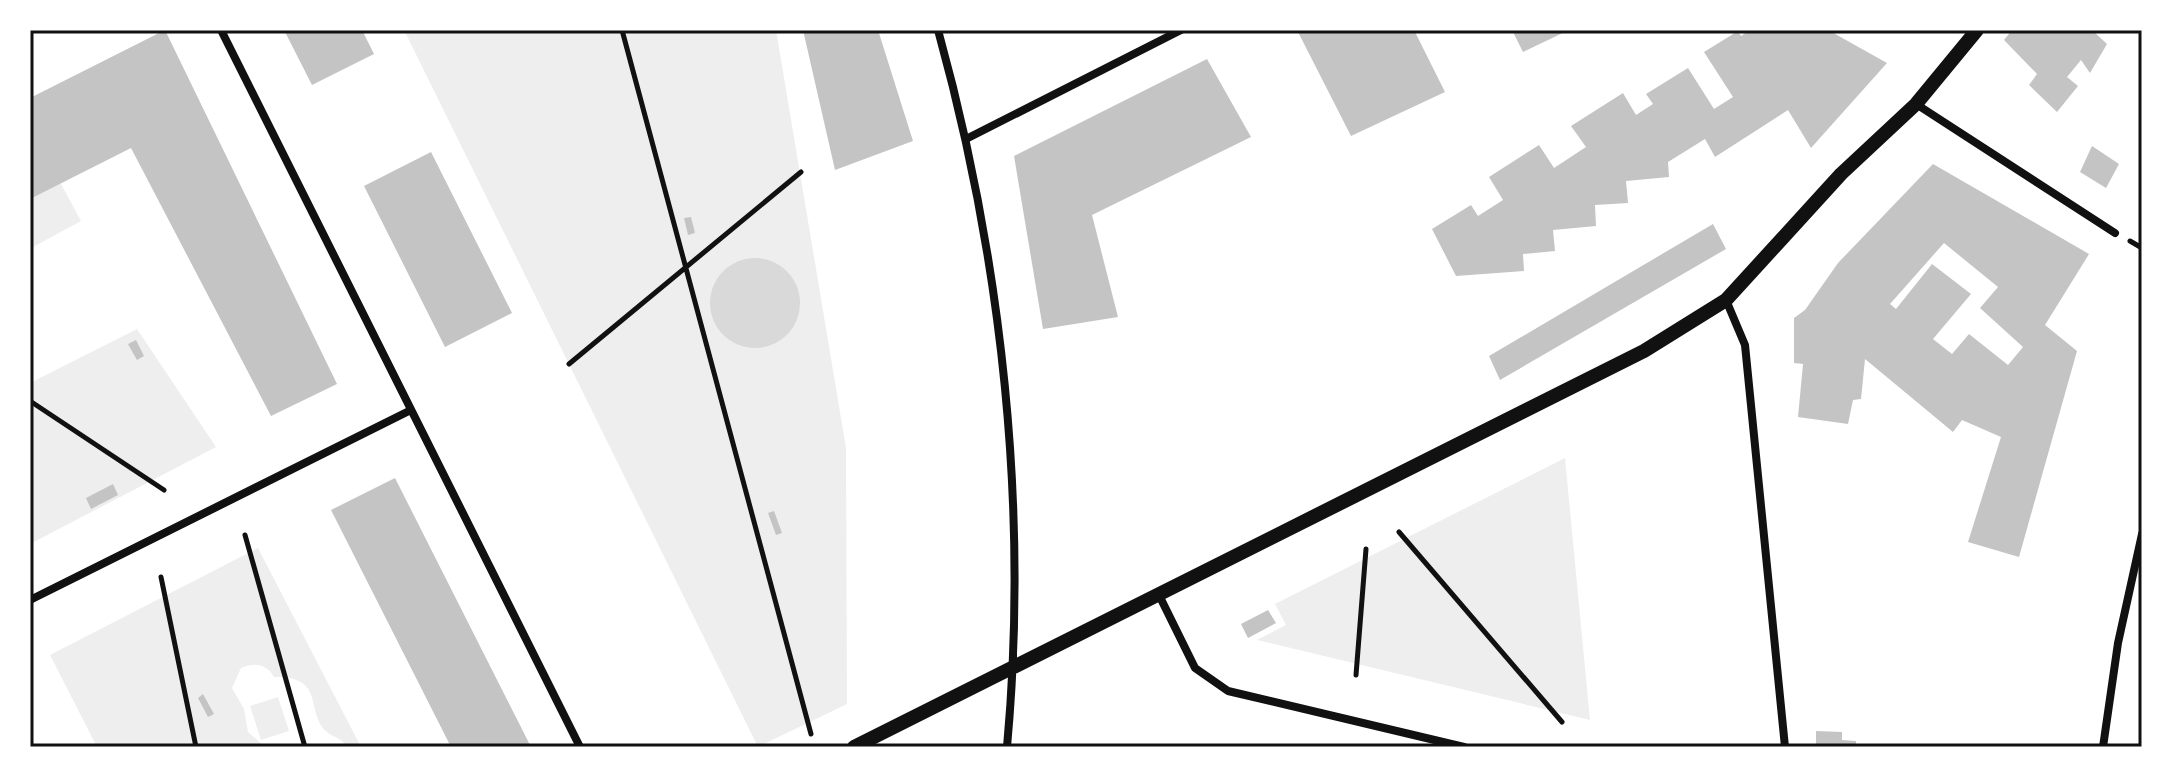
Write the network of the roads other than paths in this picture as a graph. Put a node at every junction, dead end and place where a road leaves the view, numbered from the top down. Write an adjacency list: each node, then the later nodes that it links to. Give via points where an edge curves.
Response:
1 (221, 30): 9 (street)
2 (938, 30): 6 (street)
3 (1181, 30): 6 (street)
4 (1977, 30): 5 (street)
5 (1916, 104): 7 (street); 8 (street, via 1841,174)
6 (966, 139): 13 (street, via 1002,363 1014,540)
7 (2115, 233)
8 (1726, 300): 11 (street, via 1644,351); 18 (street, via 1745,345)
9 (411, 410): 12 (street); 14 (street)
10 (2142, 534): 19 (street)
11 (1159, 595): 13 (street); 17 (street, via 1195,668 1228,691)
12 (30, 600)
13 (1013, 665): 15 (street); 16 (street)
14 (580, 747)
15 (854, 747)
16 (1007, 747)
17 (1464, 747)
18 (1785, 747)
19 (2103, 747)

